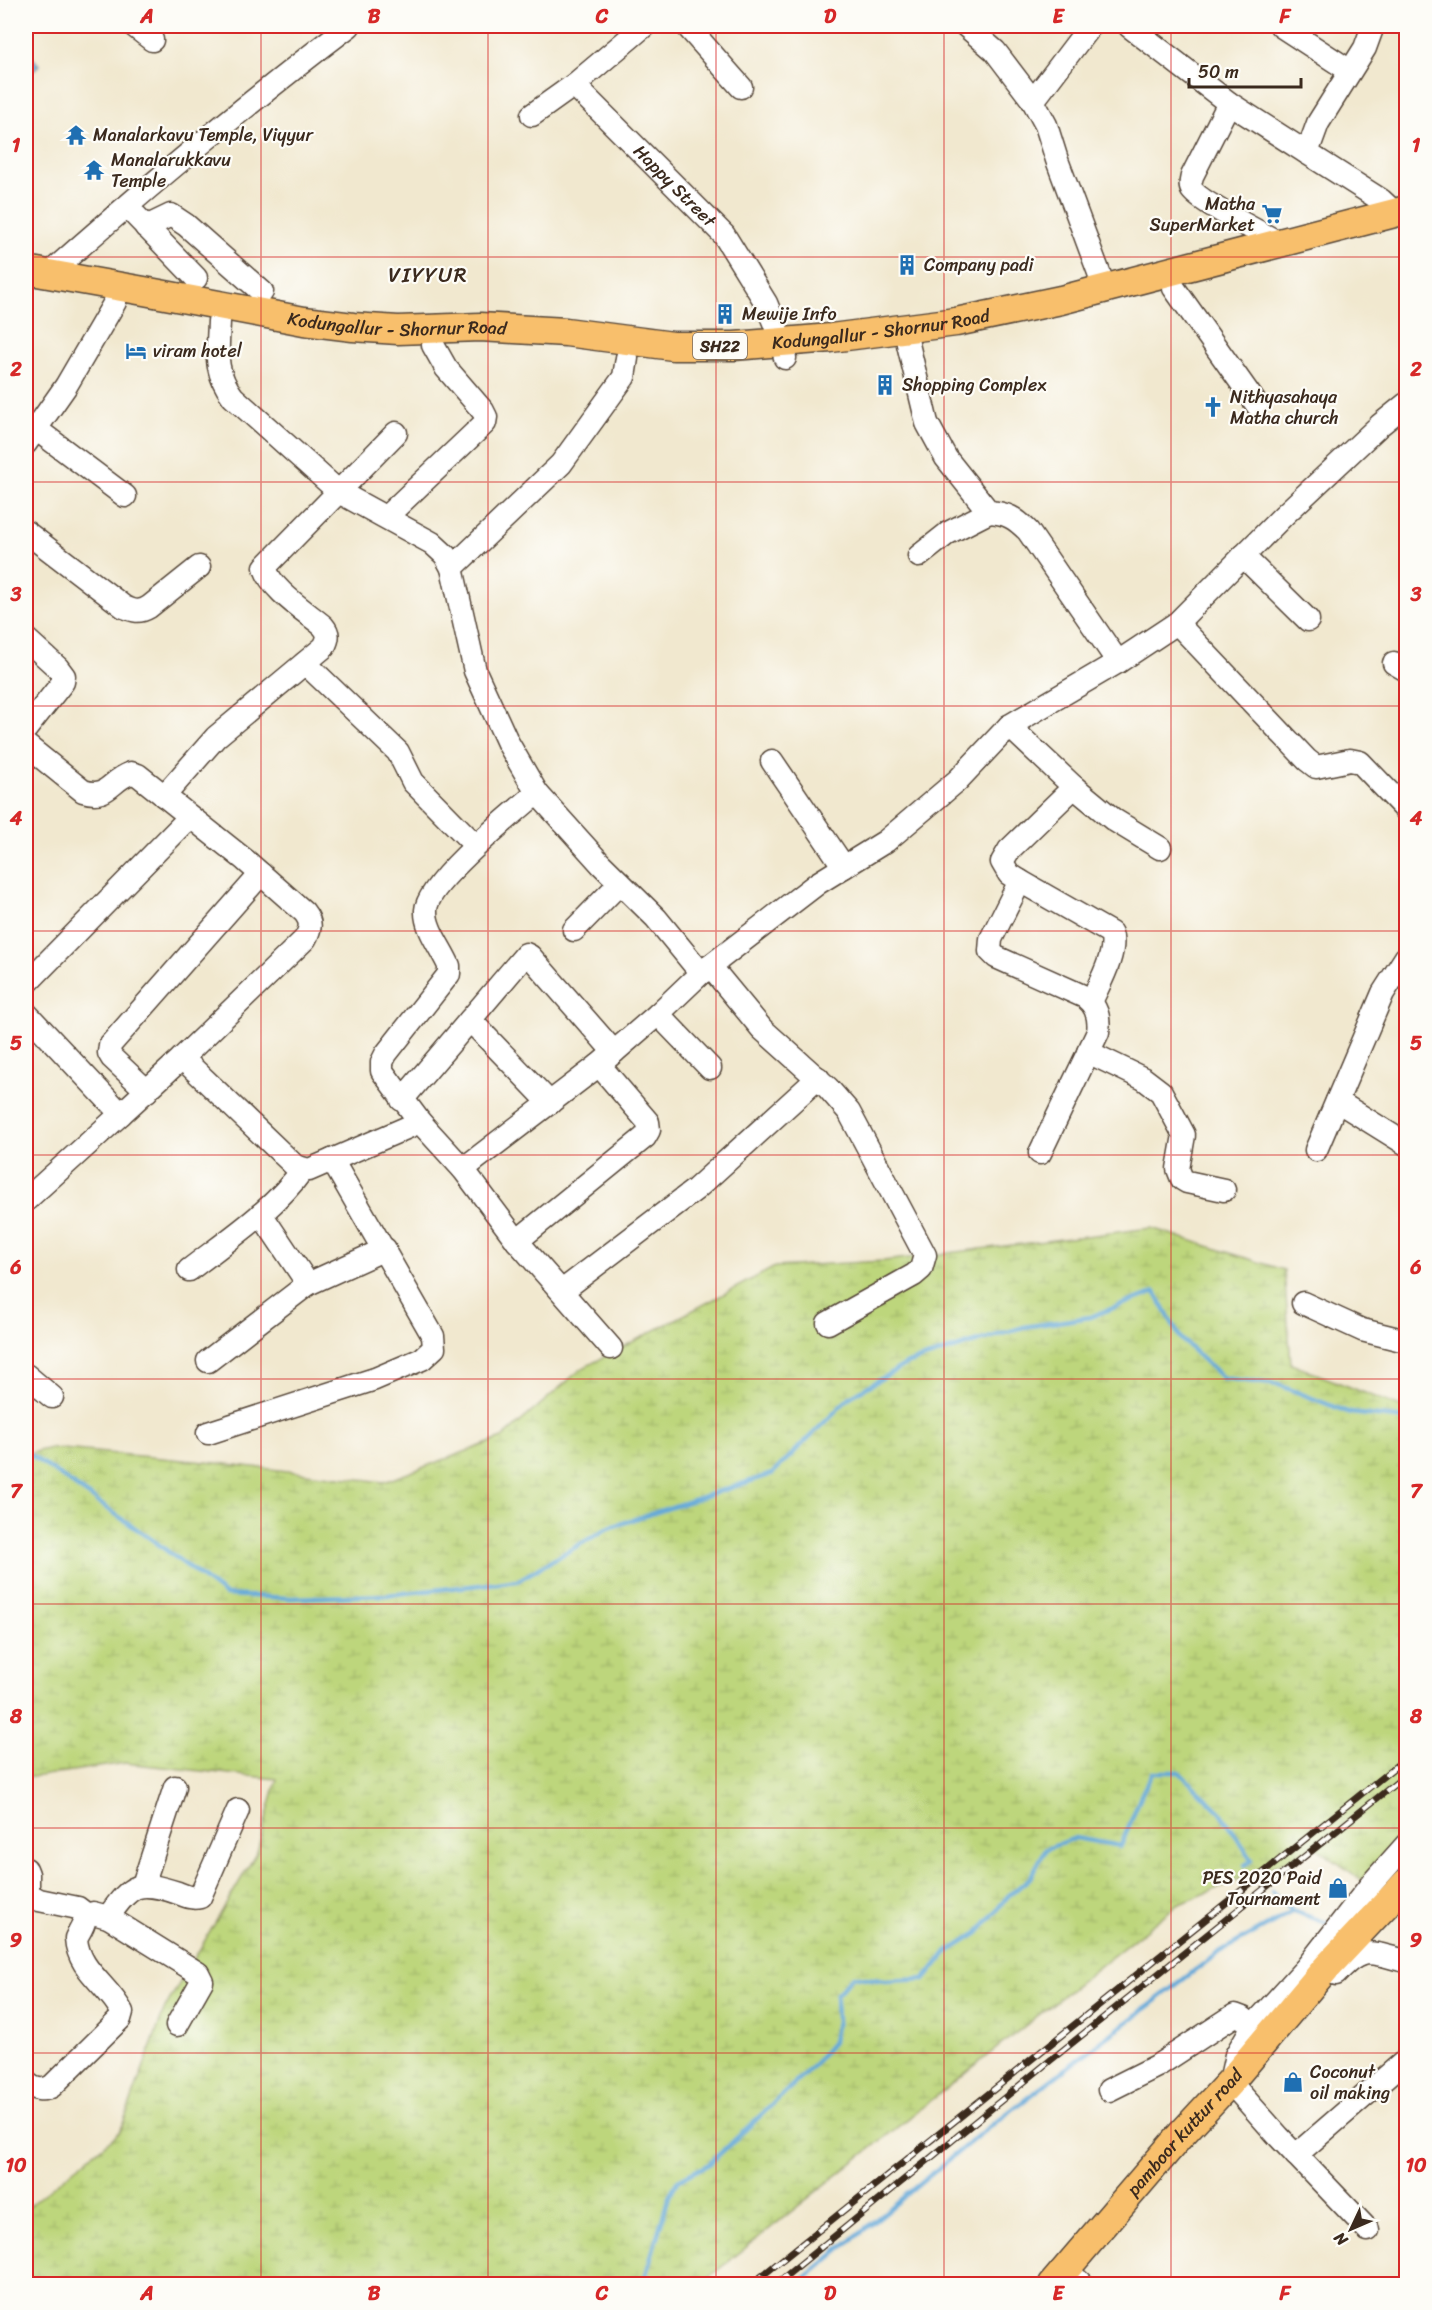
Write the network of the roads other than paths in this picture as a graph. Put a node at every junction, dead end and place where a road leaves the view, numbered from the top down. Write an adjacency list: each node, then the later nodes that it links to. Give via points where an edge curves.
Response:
1 (134, 26): 10 (street)
2 (349, 26): 18 (street)
3 (644, 26): 12 (street)
4 (687, 26): 13 (street)
5 (966, 26): 14 (street, via 996,51)
6 (1090, 26): 14 (street)
7 (1129, 26): 15 (street)
8 (1281, 26): 11 (street)
9 (1373, 26): 11 (street)
10 (152, 40)
11 (1350, 71): 17 (street, via 1318,123)
12 (574, 85): 16 (street); 31 (street, Happy Street, via 724,235 766,303)
13 (741, 87)
14 (1033, 101): 25 (street, via 1046,125)
15 (1229, 103): 17 (street); 21 (street, via 1190,185 1193,192)
16 (532, 115)
17 (1307, 153): 19 (street)
18 (126, 207): 20 (street); 22 (street)
19 (1403, 217): 21 (main road, Kodungallur - Shornur Road / SH22); 24 (main road, Kodungallur - Shornur Road / SH22)
20 (146, 227): 23 (street); 26 (street, via 171,215)
21 (1281, 244): 25 (main road, Kodungallur - Shornur Road / SH22)
22 (33, 277): 27 (main road, Kodungallur - Shornur Road / SH22); 31 (main road, Kodungallur - Shornur Road / SH22, via 353,327 480,327 566,332 674,346)
23 (196, 278)
24 (1174, 288): 29 (main road, Kodungallur - Shornur Road / SH22, via 1037,322); 34 (street)
25 (1106, 289): 31 (main road, Kodungallur - Shornur Road / SH22, via 956,322 831,338)
26 (262, 292)
27 (116, 302): 28 (main road, Kodungallur - Shornur Road / SH22); 36 (street)
28 (219, 321): 30 (main road, Kodungallur - Shornur Road / SH22, via 355,342); 37 (street, via 218,369 222,383)
29 (908, 344): 31 (main road, Kodungallur - Shornur Road / SH22); 39 (street, via 927,423 946,458)
30 (433, 345): 32 (main road, Kodungallur - Shornur Road / SH22, via 540,346); 40 (street, via 446,368 483,411 485,423)
31 (783, 350): 32 (main road, Kodungallur - Shornur Road / SH22, via 729,363)
32 (627, 358): 45 (street, via 624,377 561,464)
33 (1407, 404): 43 (street)
34 (1257, 405)
35 (396, 433): 37 (street)
36 (31, 436): 38 (street)
37 (339, 492): 40 (street); 50 (street, via 265,567 273,584 328,632 324,647)
38 (125, 496)
39 (988, 512): 42 (street, via 948,533); 49 (street, via 1004,513 1028,531)
40 (386, 517): 45 (street, via 432,543)
41 (26, 532): 44 (street, via 124,607 136,611 149,607)
42 (919, 556)
43 (1243, 556): 46 (street); 47 (street)
44 (199, 567)
45 (452, 568): 56 (street, via 475,671 508,743)
46 (1308, 620)
47 (1177, 623): 49 (street); 58 (street, via 1307,760 1316,767 1350,760 1360,762)
48 (26, 639): 52 (street, via 64,676)
49 (1118, 662): 51 (street)
50 (305, 663): 57 (street, via 216,737); 60 (street, via 398,752 413,782)
51 (1009, 726): 55 (street); 62 (street, via 958,780 886,841)
52 (26, 729)
53 (28, 752): 57 (street, via 83,791 101,794 131,773)
54 (772, 760): 62 (street)
55 (1074, 787): 61 (street, via 1114,820); 64 (street, via 1004,857 1004,867)
56 (537, 793): 60 (street); 65 (street)
57 (164, 796): 59 (street)
58 (1407, 810)
59 (190, 817): 63 (street); 69 (street)
60 (476, 846): 80 (street, via 452,869 428,902 427,918 449,974 382,1062 382,1071)
61 (1160, 848)
62 (844, 867): 68 (street)
63 (261, 874): 75 (street, via 304,912 310,928 305,939); 79 (street, via 110,1045 112,1058)
64 (1020, 881): 70 (street, via 1111,933 1112,951); 70 (street, via 991,939 990,951)
65 (620, 883): 66 (street); 68 (street)
66 (574, 930)
67 (1407, 957): 81 (street, via 1383,993)
68 (706, 970): 72 (street); 78 (street, via 762,1029)
69 (26, 984)
70 (1091, 1002): 74 (street, via 1100,1022)
71 (26, 1013): 83 (street)
72 (658, 1014): 76 (street); 77 (street)
73 (470, 1020): 76 (street, via 528,955); 80 (street); 82 (street)
74 (1088, 1052): 87 (street); 91 (street, via 1144,1079 1161,1092 1184,1135 1178,1169 1182,1179)
75 (182, 1058): 79 (street); 89 (street, via 295,1166)
76 (607, 1058): 82 (street); 94 (street, via 648,1122 649,1130)
77 (710, 1068)
78 (818, 1078): 98 (street, via 696,1189); 100 (street, via 849,1112 924,1255 921,1269 914,1275)
79 (147, 1090): 83 (street)
80 (402, 1100): 84 (street)
81 (1337, 1101): 85 (street); 86 (street)
82 (550, 1103): 90 (street)
83 (121, 1114): 92 (street)
84 (420, 1122): 88 (street); 90 (street)
85 (1407, 1143)
86 (1316, 1150)
87 (1040, 1153)
88 (333, 1160): 89 (street); 95 (street)
89 (303, 1169): 93 (street)
90 (463, 1169): 94 (street)
91 (1224, 1190)
92 (26, 1200)
93 (261, 1214): 96 (street); 97 (street)
94 (516, 1241): 98 (street)
95 (385, 1249): 97 (street); 106 (street, via 434,1336 434,1348 422,1359 375,1379)
96 (189, 1269)
97 (308, 1284): 103 (street)
98 (562, 1292): 102 (street)
99 (1304, 1303): 101 (street, via 1362,1330)
100 (828, 1323)
101 (1407, 1341)
102 (612, 1348)
103 (208, 1361)
104 (26, 1375): 105 (street)
105 (52, 1397)
106 (208, 1433)
107 (175, 1787): 112 (street)
108 (238, 1810): 112 (street, via 200,1897)
109 (1407, 1845): 117 (street, via 1328,1942)
110 (26, 1869): 113 (street, via 28,1894)
111 (1407, 1882): 120 (main road, pamboor kuttur road, via 1316,1981)
112 (143, 1885): 114 (street, via 126,1894)
113 (83, 1911): 114 (street); 119 (street, via 85,1922 76,1938 80,1955 119,2006 122,2016 48,2089 35,2089)
114 (108, 1917): 116 (street, via 198,1973 202,1981)
115 (1407, 1962): 120 (street, via 1365,1952 1353,1957)
116 (177, 2025)
117 (1252, 2026): 120 (street, via 1236,2055); 121 (street, via 1235,2015 1157,2066)
118 (1407, 2060): 122 (street)
119 (26, 2082)
120 (1235, 2087): 122 (street); 124 (main road, pamboor kuttur road, via 1178,2138)
121 (1109, 2090)
122 (1296, 2155): 123 (street)
123 (1368, 2230)
124 (1067, 2279)

